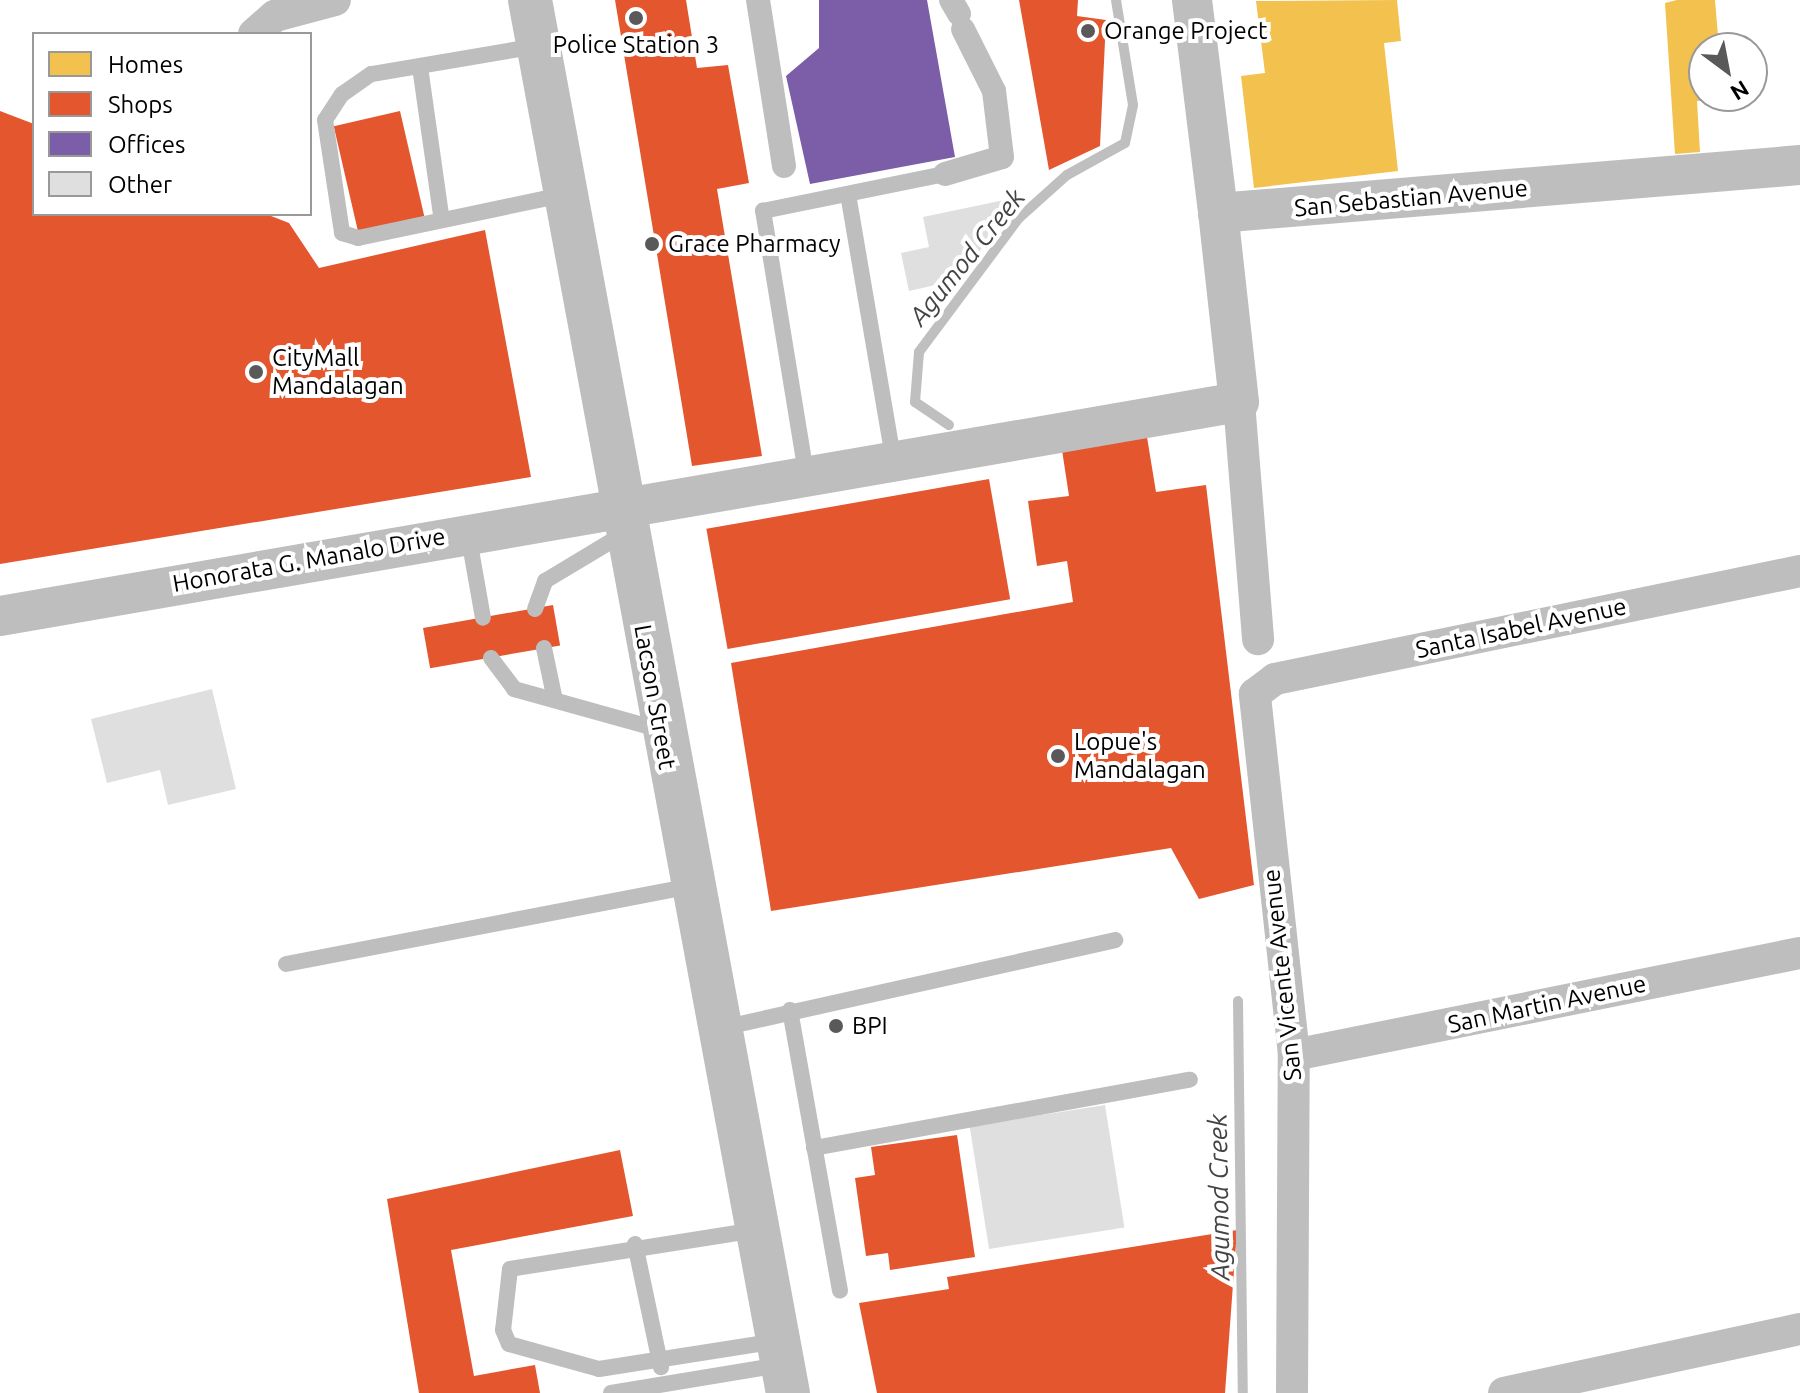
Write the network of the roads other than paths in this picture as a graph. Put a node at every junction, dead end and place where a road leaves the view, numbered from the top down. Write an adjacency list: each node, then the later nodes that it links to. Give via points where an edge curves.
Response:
1 (335, 0): 6 (street, via 275,16)
2 (530, 0): 7 (main road, Lacson Street)
3 (758, 0): 10 (street)
4 (1193, 8): 14 (street)
5 (957, 9): 11 (street, via 994,91 1002,157)
6 (256, 32)
7 (539, 45): 8 (lane); 13 (main road, Lacson Street)
8 (420, 67): 15 (lane); 15 (lane, via 354,82 325,120 344,237)
9 (1800, 165): 14 (street, San Sebastian Avenue)
10 (784, 166)
11 (945, 174): 12 (lane)
12 (848, 194): 17 (lane); 18 (lane, via 763,211)
13 (562, 195): 15 (lane); 19 (main road, Lacson Street)
14 (1218, 213): 16 (street)
15 (441, 215)
16 (1239, 402): 17 (street, Honorata G. Manalo Drive); 25 (street)
17 (893, 458): 18 (street, Honorata G. Manalo Drive)
18 (806, 473): 19 (street, Honorata G. Manalo Drive)
19 (622, 519): 20 (street, Honorata G. Manalo Drive); 22 (lane, via 545,581); 30 (main road, Lacson Street)
20 (468, 531): 23 (street, Honorata G. Manalo Drive); 24 (lane)
21 (1800, 571): 29 (street, Santa Isabel Avenue, via 1275,679)
22 (535, 609)
23 (0, 616)
24 (483, 618)
25 (1258, 639)
26 (544, 648): 28 (lane)
27 (491, 658): 28 (lane, via 514,689)
28 (555, 700): 30 (lane)
29 (1252, 702): 37 (street, San Vicente Avenue)
30 (661, 730): 31 (main road, Lacson Street)
31 (690, 886): 34 (lane); 36 (main road, Lacson Street)
32 (1115, 940): 35 (lane)
33 (1800, 953): 37 (street, San Martin Avenue)
34 (286, 964)
35 (790, 1010): 36 (lane); 39 (lane)
36 (719, 1029): 40 (main road, Lacson Street)
37 (1294, 1055): 48 (street, San Vicente Avenue)
38 (1190, 1080): 39 (lane)
39 (814, 1148): 42 (lane)
40 (757, 1230): 41 (lane); 45 (main road, Lacson Street)
41 (635, 1244): 44 (lane); 44 (lane, via 510,1269 503,1330 509,1344 582,1368)
42 (840, 1291)
43 (1800, 1329): 49 (street)
44 (659, 1358): 45 (lane); 46 (lane)
45 (783, 1366): 46 (lane)
46 (664, 1388): 47 (lane)
47 (611, 1393)
48 (1292, 1393)
49 (1504, 1393)

